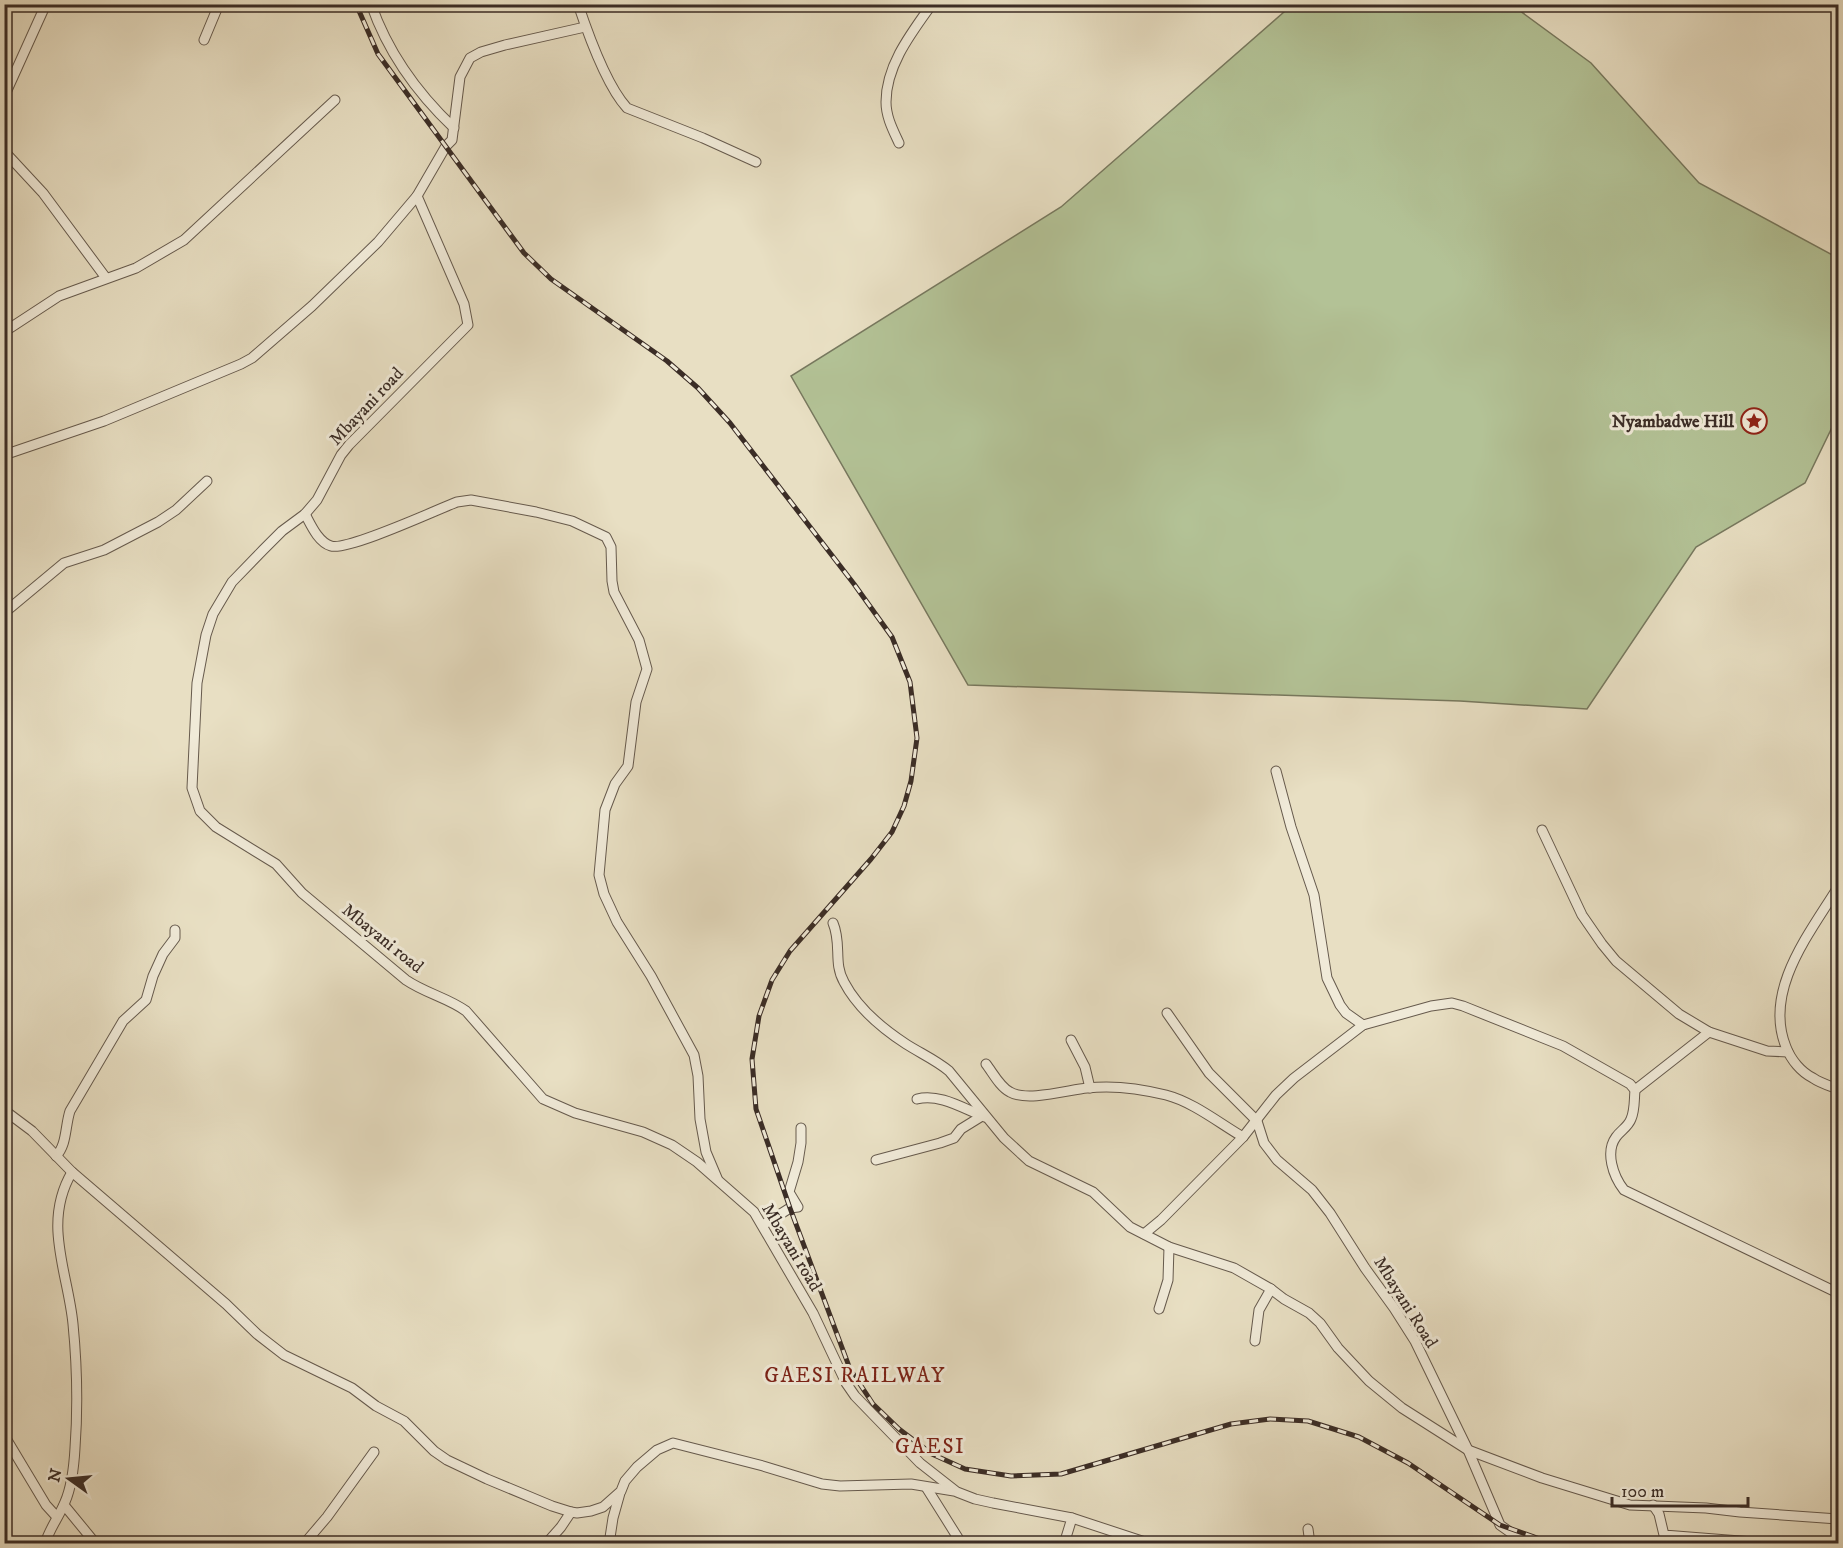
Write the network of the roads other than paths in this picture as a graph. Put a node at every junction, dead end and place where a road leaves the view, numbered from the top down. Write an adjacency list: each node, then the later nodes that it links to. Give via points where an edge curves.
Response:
1 (46, 4): 8 (street)
2 (219, 4): 7 (street)
3 (371, 4): 10 (street, via 399,65 429,105)
4 (578, 4): 6 (street)
5 (932, 4): 11 (street, via 899,55 888,88 888,116)
6 (585, 27): 10 (street, via 505,45 470,58 460,77); 13 (street, via 627,108)
7 (204, 40)
8 (4, 97)
9 (335, 100): 15 (street, via 184,240 136,268)
10 (454, 128): 14 (street, via 452,140)
11 (899, 143)
12 (4, 150): 15 (street, via 43,194)
13 (756, 162)
14 (417, 196): 17 (street, via 378,242 252,358 104,421); 19 (street, Mbayani road, via 464,304 468,325 341,455)
15 (106, 278): 16 (street, via 59,296)
16 (4, 332)
17 (4, 455)
18 (207, 481): 20 (street, via 158,522 104,550 64,563)
19 (305, 514): 44 (street, Mbayani road, via 232,582 209,624 196,683 192,778 200,811 222,832 276,864 302,892 406,980 466,1011 543,1099 575,1113 657,1136); 44 (street, via 320,538 336,547 471,500 555,516 606,537 611,547 614,592 639,640 647,669 636,702 628,766 615,784 605,810 599,875 603,894 617,922 694,1055 706,1152)
20 (4, 613)
21 (1276, 771): 27 (street, via 1314,895 1328,978 1340,1005)
22 (1542, 830): 28 (street, via 1575,901 1616,961 1679,1014)
23 (1839, 888): 30 (street, via 1802,946 1786,981 1779,1012)
24 (833, 923): 37 (street, via 839,940 841,975 858,1002 883,1027 949,1071)
25 (175, 930): 41 (street, via 175,938 153,974 146,1000 123,1021 70,1111 63,1148)
26 (1167, 1013): 38 (street, via 1209,1073)
27 (1363, 1025): 34 (street, via 1443,1004 1463,1006 1563,1046 1621,1077); 38 (street, via 1294,1078)
28 (1709, 1032): 30 (street, via 1767,1051); 34 (street)
29 (1071, 1040): 32 (street, via 1085,1067)
30 (1788, 1052): 33 (street, via 1814,1079)
31 (986, 1064): 32 (street, via 1014,1094 1041,1095)
32 (1090, 1088): 40 (street, via 1165,1095)
33 (1839, 1089)
34 (1635, 1090): 49 (street, via 1632,1118 1616,1136 1610,1154 1615,1176 1624,1190)
35 (917, 1098): 37 (street, via 943,1100)
36 (4, 1110): 41 (street)
37 (985, 1117): 42 (street, via 954,1138); 46 (street, via 1029,1161 1093,1192 1124,1223)
38 (1257, 1121): 40 (street); 53 (street, Mbayani Road, via 1267,1148 1312,1190 1394,1308 1415,1341)
39 (801, 1128): 45 (street, via 798,1162 789,1192 798,1206)
40 (1243, 1137): 46 (street)
41 (56, 1156): 43 (street)
42 (876, 1160)
43 (72, 1172): 58 (street, via 56,1222 76,1358 75,1446); 60 (street, via 284,1355 352,1388 404,1421 439,1455 456,1465)
44 (718, 1181): 45 (street, Mbayani road, via 754,1212)
45 (763, 1225): 57 (street, Mbayani road, via 855,1396 920,1463)
46 (1144, 1234): 47 (street)
47 (1169, 1247): 48 (street, via 1234,1268); 50 (street, via 1168,1280)
48 (1271, 1289): 51 (street, via 1259,1310); 53 (street, via 1320,1323 1354,1366 1388,1397)
49 (1839, 1293)
50 (1159, 1309)
51 (1255, 1341)
52 (4, 1435): 61 (street)
53 (1468, 1450): 59 (street, via 1630,1505); 74 (street, Mbayani Road, via 1500,1525)
54 (374, 1452): 67 (street)
55 (926, 1486): 56 (street, via 822,1484 673,1443 657,1450 637,1467); 57 (street); 70 (street, via 958,1538)
56 (621, 1491): 60 (street, via 598,1509); 69 (street)
57 (957, 1492): 62 (street, Mbayani road)
58 (64, 1505): 61 (street); 66 (street)
59 (1653, 1505): 63 (street); 75 (street, via 1664,1535)
60 (571, 1512): 68 (street)
61 (56, 1516): 65 (street)
62 (1072, 1518): 71 (street); 72 (street, Mbayani road)
63 (1839, 1519)
64 (1308, 1529): 73 (street)
65 (45, 1544)
66 (96, 1544)
67 (304, 1544)
68 (546, 1544)
69 (609, 1544)
70 (957, 1544)
71 (1064, 1544)
72 (1151, 1544)
73 (1310, 1544)
74 (1527, 1544)
75 (1778, 1544)

